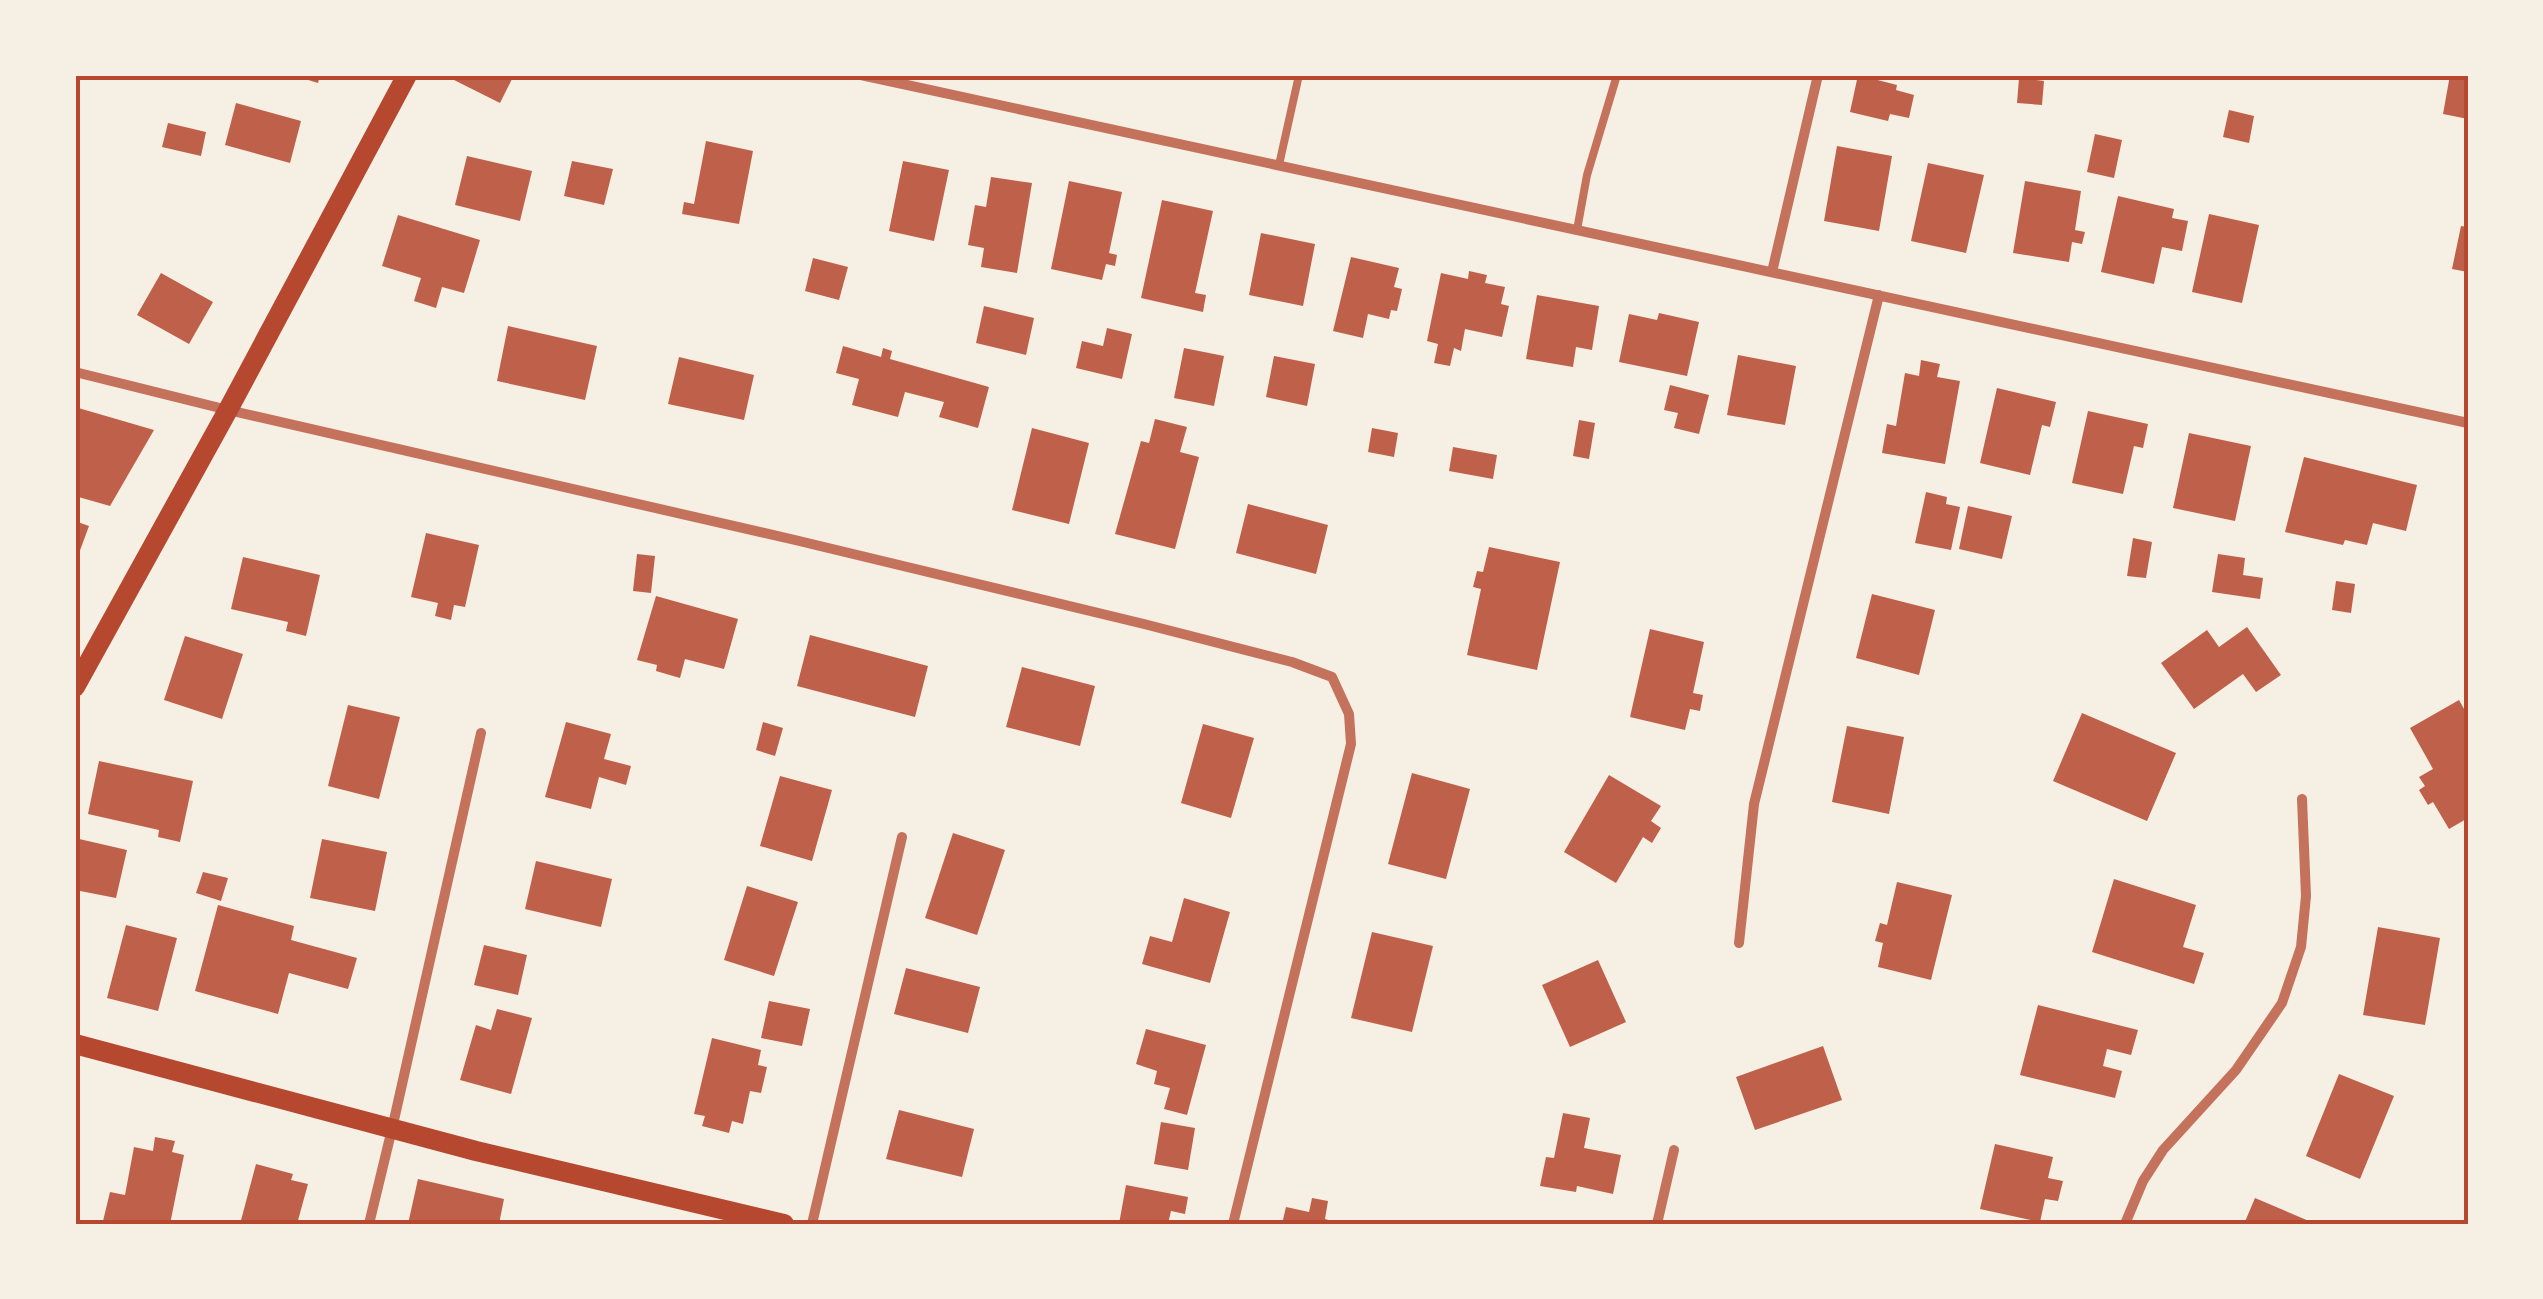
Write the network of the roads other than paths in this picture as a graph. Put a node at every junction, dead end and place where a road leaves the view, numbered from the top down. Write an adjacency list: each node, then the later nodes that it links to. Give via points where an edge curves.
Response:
1 (407, 75): 11 (main road)
2 (861, 75): 6 (street)
3 (1299, 75): 6 (lane)
4 (1616, 75): 7 (lane)
5 (1818, 75): 8 (street)
6 (1279, 165): 7 (street)
7 (1577, 230): 8 (street)
8 (1772, 272): 9 (street)
9 (1878, 296): 12 (street); 17 (street, via 1754,804)
10 (75, 372): 11 (street)
11 (228, 410): 13 (main road); 24 (street, via 796,540 1332,677 1349,714 1351,744)
12 (2468, 423)
13 (75, 687)
14 (481, 732): 19 (street)
15 (2302, 799): 26 (street, via 2301,947 2282,1003 2236,1070 2164,1150)
16 (902, 837): 23 (street)
17 (1739, 942)
18 (75, 1044): 19 (main road)
19 (392, 1129): 21 (street); 22 (main road)
20 (1674, 1150): 25 (street)
21 (368, 1224)
22 (784, 1224)
23 (812, 1224)
24 (1234, 1224)
25 (1658, 1224)
26 (2124, 1224)

